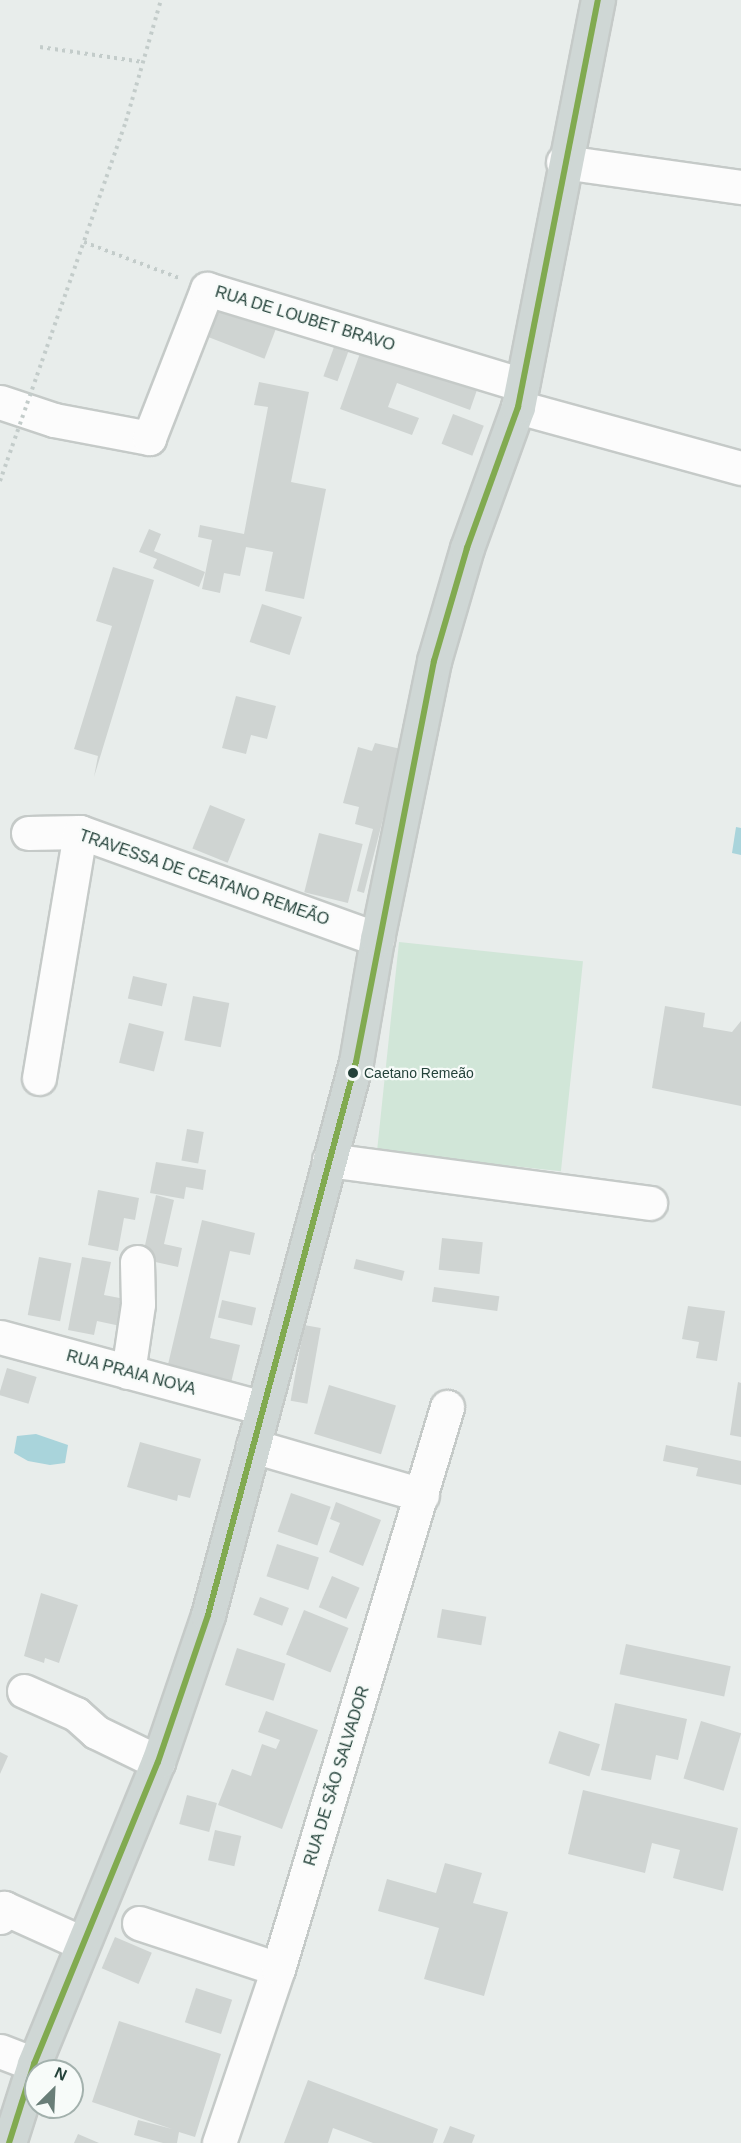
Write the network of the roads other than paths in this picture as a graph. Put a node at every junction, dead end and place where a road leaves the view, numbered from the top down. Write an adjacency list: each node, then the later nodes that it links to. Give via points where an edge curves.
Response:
1 (598, 0): 2 (main road)
2 (563, 162): 3 (street); 4 (main road)
3 (741, 188)
4 (520, 396): 5 (street, RUA DE LOUBET BRAVO, via 207,289 149,438 54,420); 6 (street, RUA DE LOUBET BRAVO); 9 (main road, via 467,548 434,661)
5 (12, 406)
6 (741, 468)
7 (80, 832): 8 (street, TRAVESSA DE CEATANO REMEÃO); 9 (street, TRAVESSA DE CEATANO REMEÃO); 10 (street)
8 (28, 833)
9 (377, 939): 11 (main road, via 356,1062)
10 (39, 1078)
11 (329, 1160): 12 (street); 17 (main road)
12 (650, 1203)
13 (137, 1262): 15 (street, via 138,1304)
14 (0, 1337): 15 (street, RUA PRAIA NOVA)
15 (128, 1371): 17 (street, RUA PRAIA NOVA)
16 (447, 1407): 19 (street, RUA DE SÃO SALVADOR)
17 (263, 1408): 18 (main road)
18 (253, 1446): 19 (street); 21 (main road, via 208,1616)
19 (422, 1495): 25 (street, RUA DE SÃO SALVADOR)
20 (24, 1691): 21 (street, via 76,1714 96,1732)
21 (158, 1762): 24 (main road)
22 (2, 1913): 24 (street)
23 (139, 1923): 25 (street)
24 (82, 1943): 27 (main road)
25 (278, 1970): 31 (street, RUA DE SÃO SALVADOR)
26 (0, 2051): 28 (street)
27 (36, 2059)
28 (24, 2060)
29 (24, 2096): 30 (main road)
30 (9, 2143)
31 (219, 2143)

